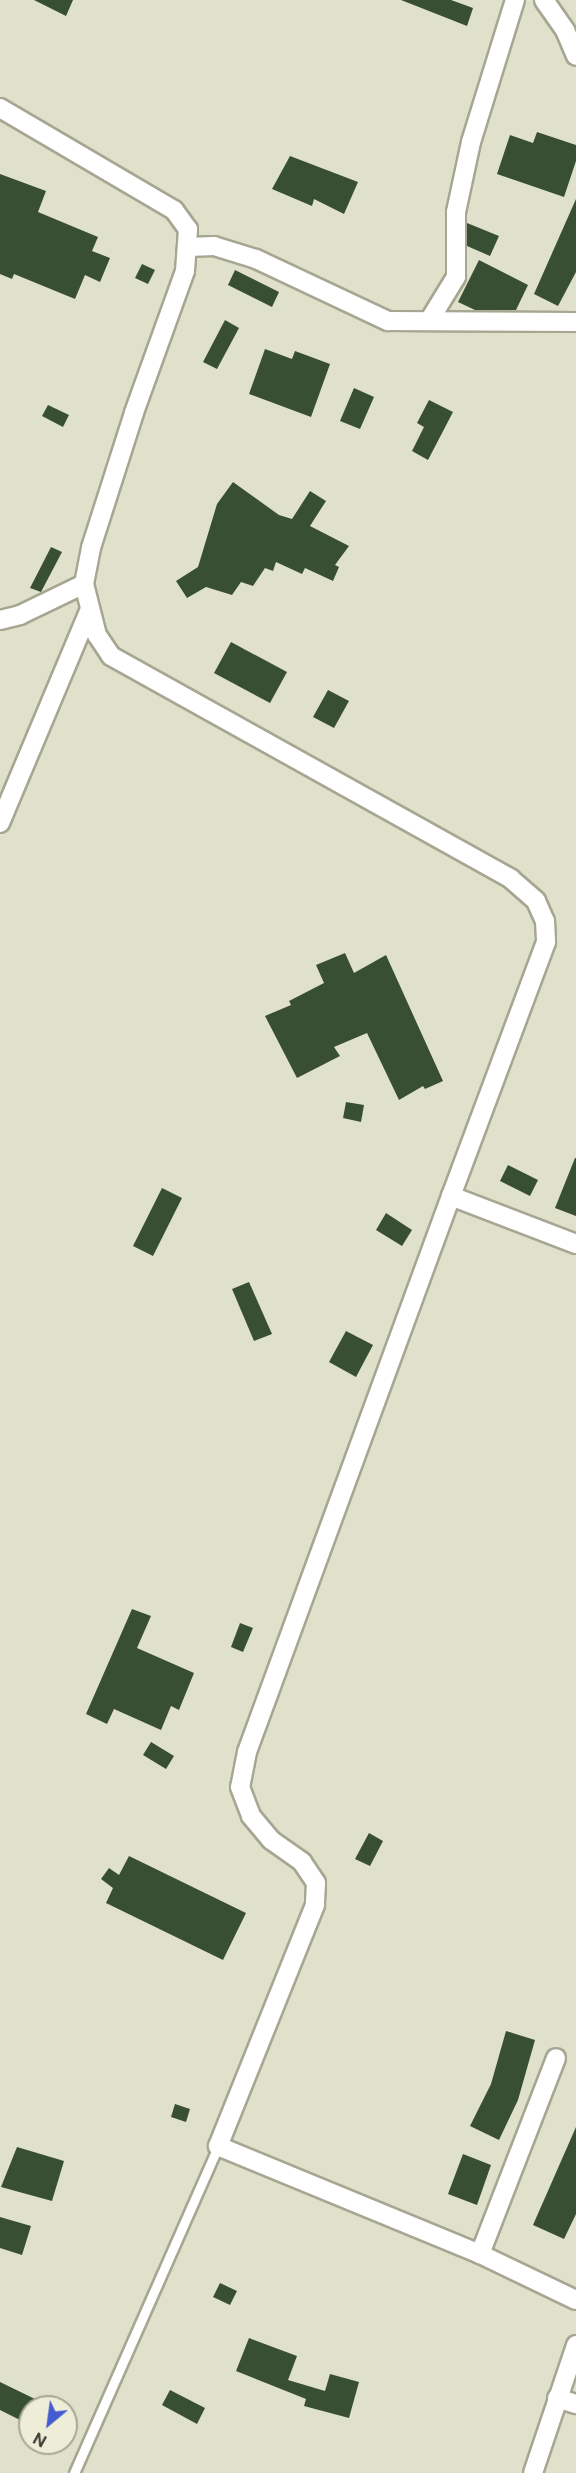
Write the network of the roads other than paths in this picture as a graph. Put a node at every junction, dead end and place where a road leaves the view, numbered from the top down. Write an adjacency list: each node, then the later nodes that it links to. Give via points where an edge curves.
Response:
1 (515, 0): 6 (street, via 471,142 456,212 456,277)
2 (544, 0): 3 (street, via 565,30)
3 (576, 56)
4 (0, 108): 5 (street, via 174,210 188,229)
5 (188, 248): 6 (street, via 214,246 256,260 388,321); 8 (street, via 185,271 91,548)
6 (429, 321): 7 (street)
7 (576, 322)
8 (84, 584): 9 (street); 10 (street, via 20,615)
9 (89, 611): 11 (street); 12 (street, via 97,635 111,656 511,879 536,901 545,921 546,942)
10 (0, 620)
11 (0, 823)
12 (451, 1196): 13 (street); 15 (street, via 247,1752 240,1787 251,1816 271,1840 302,1862 316,1883 315,1905)
13 (576, 1244)
14 (556, 2058): 16 (street)
15 (218, 2146): 16 (street); 21 (lane)
16 (480, 2254): 17 (street)
17 (576, 2300)
18 (576, 2345): 19 (street)
19 (556, 2398): 20 (street); 22 (street)
20 (576, 2404)
21 (74, 2473)
22 (533, 2473)

